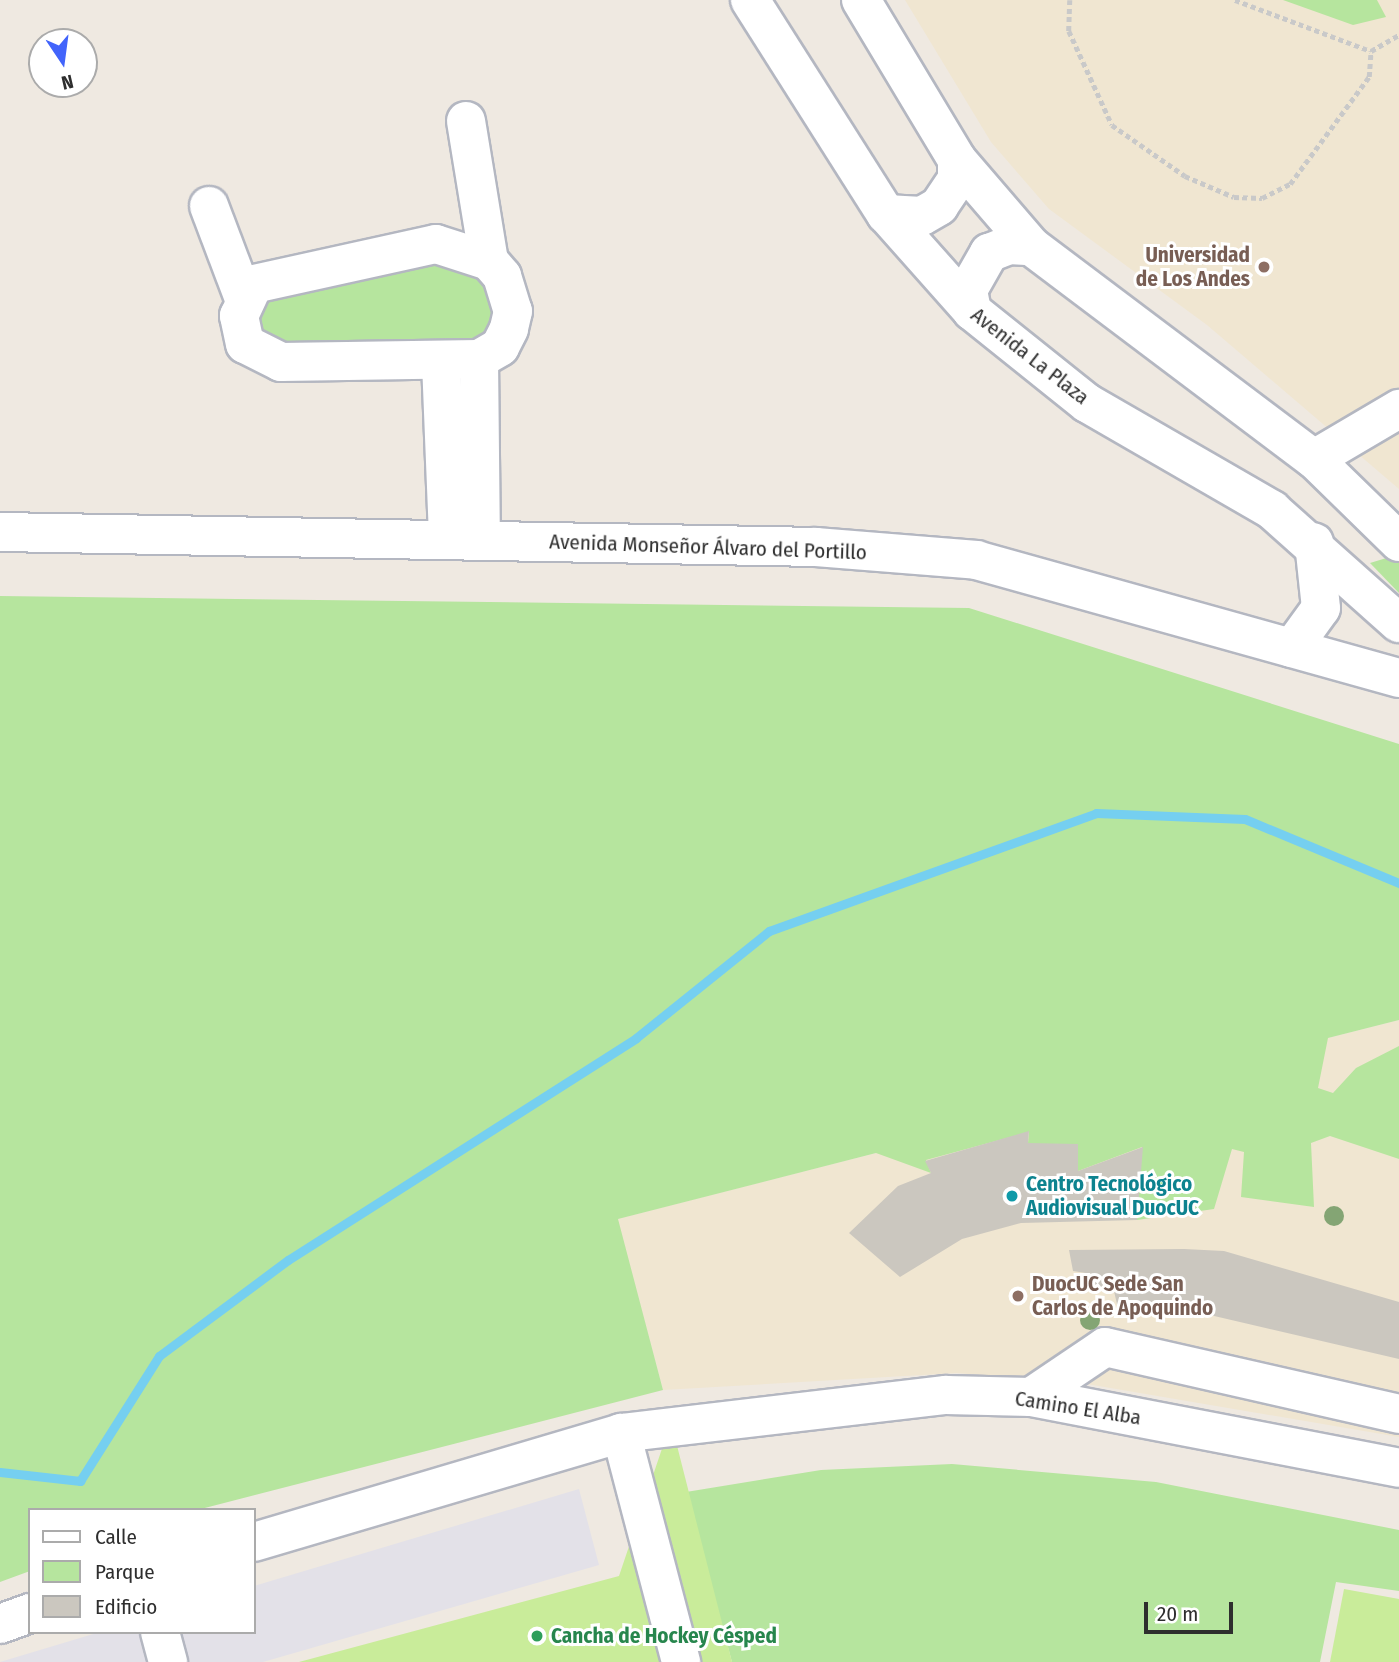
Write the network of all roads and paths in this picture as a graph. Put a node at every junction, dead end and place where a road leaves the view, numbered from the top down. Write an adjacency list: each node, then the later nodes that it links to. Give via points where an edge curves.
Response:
1 (750, 0): 10 (street, Avenida La Plaza)
2 (860, 0): 8 (street)
3 (1070, 0): 6 (path, via 1069,31 1112,125 1185,176 1234,197 1262,198 1290,184 1369,77)
4 (1235, 0): 6 (path)
5 (1399, 35): 6 (path)
6 (1371, 51)
7 (467, 121): 12 (street)
8 (957, 160): 10 (street, via 957,179 939,206 922,216); 11 (street)
9 (209, 206): 13 (street)
10 (886, 214): 14 (street, Avenida La Plaza)
11 (1031, 246): 14 (street, via 1009,245 989,253 975,269); 18 (street)
12 (489, 261): 13 (street, via 436,244 272,277); 15 (street, via 502,276 513,311 500,347)
13 (243, 296): 16 (street, via 239,316 245,344 261,356 302,363)
14 (972, 311): 21 (street, Avenida La Plaza, via 1087,403)
15 (479, 359): 16 (street); 20 (street)
16 (441, 362): 20 (street)
17 (1399, 409): 18 (street)
18 (1314, 459): 22 (street)
19 (0, 532): 20 (street, Avenida Monseñor Álvaro del Portillo)
20 (465, 541): 26 (street, Avenida Monseñor Álvaro del Portillo, via 816,547 976,560)
21 (1314, 542): 24 (street, Avenida La Plaza); 26 (street, via 1321,608)
22 (1399, 542)
23 (1399, 548): 24 (street, via 1377,553)
24 (1349, 574): 25 (street, Avenida La Plaza)
25 (1399, 623)
26 (1292, 648): 27 (street, Avenida Monseñor Álvaro del Portillo)
27 (1399, 678)
28 (1031, 1397): 29 (street, via 1105,1347); 30 (street, Camino El Alba, via 946,1395 671,1422); 31 (street, Camino El Alba)
29 (1399, 1414)
30 (621, 1433): 32 (street, Camino El Alba); 37 (street)
31 (1399, 1468)
32 (256, 1541)
33 (28, 1614): 34 (street)
34 (0, 1624)
35 (161, 1634): 36 (street)
36 (168, 1662)
37 (681, 1662)

